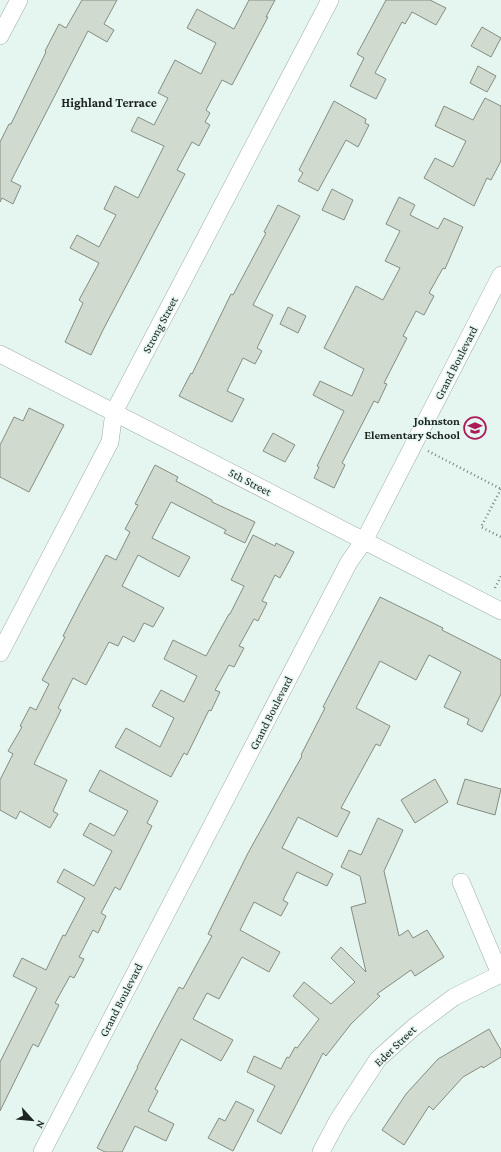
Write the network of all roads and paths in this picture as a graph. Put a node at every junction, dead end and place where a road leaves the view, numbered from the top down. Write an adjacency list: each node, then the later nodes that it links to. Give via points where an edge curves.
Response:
1 (19, 0): 3 (street)
2 (330, 0): 6 (street, Strong Street)
3 (0, 36)
4 (501, 275): 7 (street, Grand Boulevard)
5 (0, 354): 6 (street, 5th Street)
6 (114, 412): 10 (street, 5th Street); 12 (street, Strong Street, via 110,442)
7 (414, 444): 8 (path); 10 (street, Grand Boulevard)
8 (501, 489): 9 (path, via 481,527)
9 (501, 537)
10 (364, 541): 11 (street, 5th Street); 15 (street, Grand Boulevard, via 349,562)
11 (501, 611)
12 (2, 643)
13 (461, 882): 14 (street)
14 (500, 974): 16 (street, Eder Street, via 454,997 414,1027 378,1059 338,1120)
15 (42, 1152)
16 (321, 1152)

